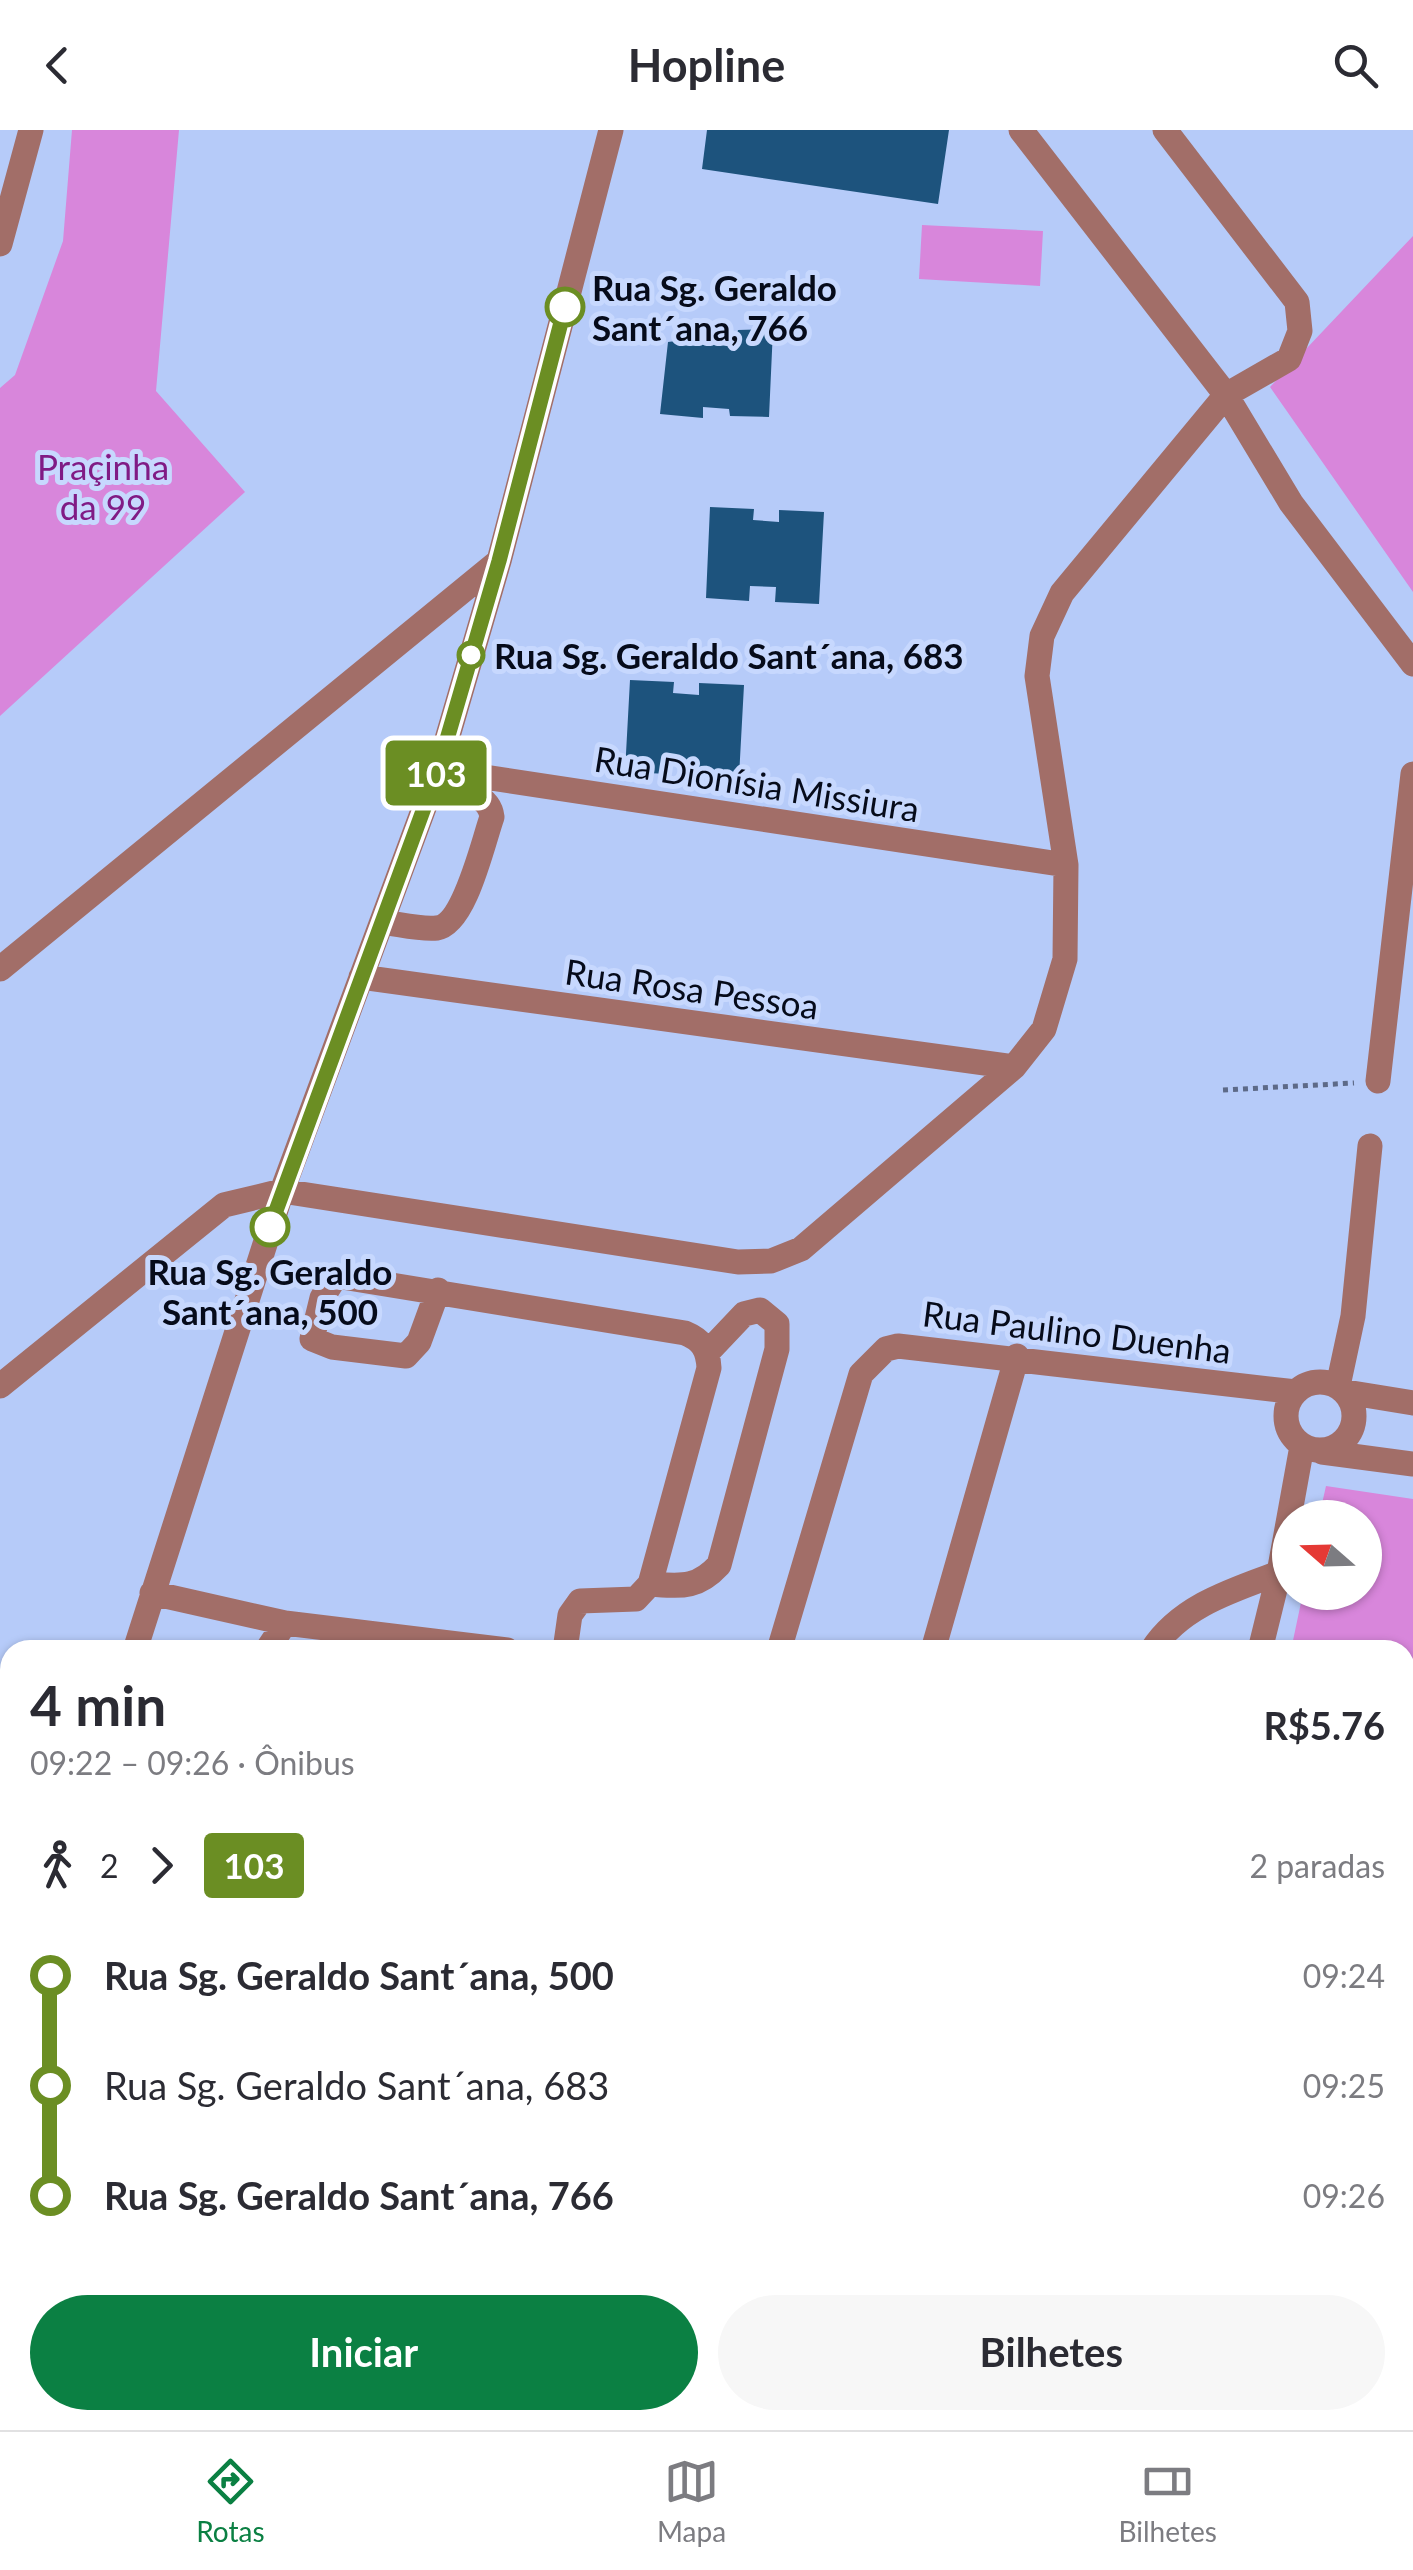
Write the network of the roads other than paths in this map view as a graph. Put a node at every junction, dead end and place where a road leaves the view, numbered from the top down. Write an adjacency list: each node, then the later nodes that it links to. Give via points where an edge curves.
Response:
1 (30, 130): 5 (street)
2 (611, 130): 7 (street)
3 (1020, 130): 6 (street)
4 (1165, 130): 6 (street, via 1297,302 1300,331 1289,359)
5 (0, 244)
6 (1226, 394): 8 (street, via 1291,503); 11 (street, via 1062,593 1042,636 1037,676)
7 (499, 561): 10 (street); 13 (street)
8 (1413, 664)
9 (1413, 774): 16 (street)
10 (435, 776): 11 (street, Rua Dionísia Missiura); 12 (street); 12 (street, via 491,806 461,906 451,922 436,928)
11 (1066, 865): 15 (street, via 1065,959 1056,1000 1044,1029)
12 (382, 922): 14 (street)
13 (0, 969)
14 (361, 977): 15 (street, Rua Rosa Pessoa); 18 (street)
15 (1014, 1068): 18 (street, via 801,1249 771,1261 738,1262)
16 (1378, 1081)
17 (1370, 1146): 23 (street)
18 (282, 1191): 22 (street, via 224,1205); 31 (street)
19 (438, 1290): 19 (street, via 419,1342 406,1356 312,1339 322,1298 336,1276); 20 (street, via 684,1333)
20 (708, 1352): 30 (street); 30 (street, via 744,1314 760,1310 778,1324 719,1565 690,1587)
21 (1017, 1356): 24 (street, Rua Paulino Duenha); 38 (street, Rua Paulino Duenha, via 898,1346 862,1374); 39 (street)
22 (0, 1386)
23 (1342, 1389): 24 (street, via 1324,1381); 25 (street); 26 (street, via 1355,1412 1352,1432 1337,1447)
24 (1296, 1392): 26 (street, via 1286,1420)
25 (1413, 1403)
26 (1309, 1449): 27 (street); 28 (street)
27 (1413, 1464)
28 (1297, 1500)
29 (1272, 1576): 40 (street, via 1193,1610)
30 (650, 1584): 37 (street, via 636,1599 580,1601)
31 (152, 1593): 33 (street); 34 (street)
32 (1272, 1601): 41 (street)
33 (285, 1623): 35 (street); 36 (street)
34 (138, 1640)
35 (274, 1640)
36 (425, 1640)
37 (566, 1640)
38 (781, 1640)
39 (936, 1640)
40 (1159, 1640)
41 (1262, 1640)

